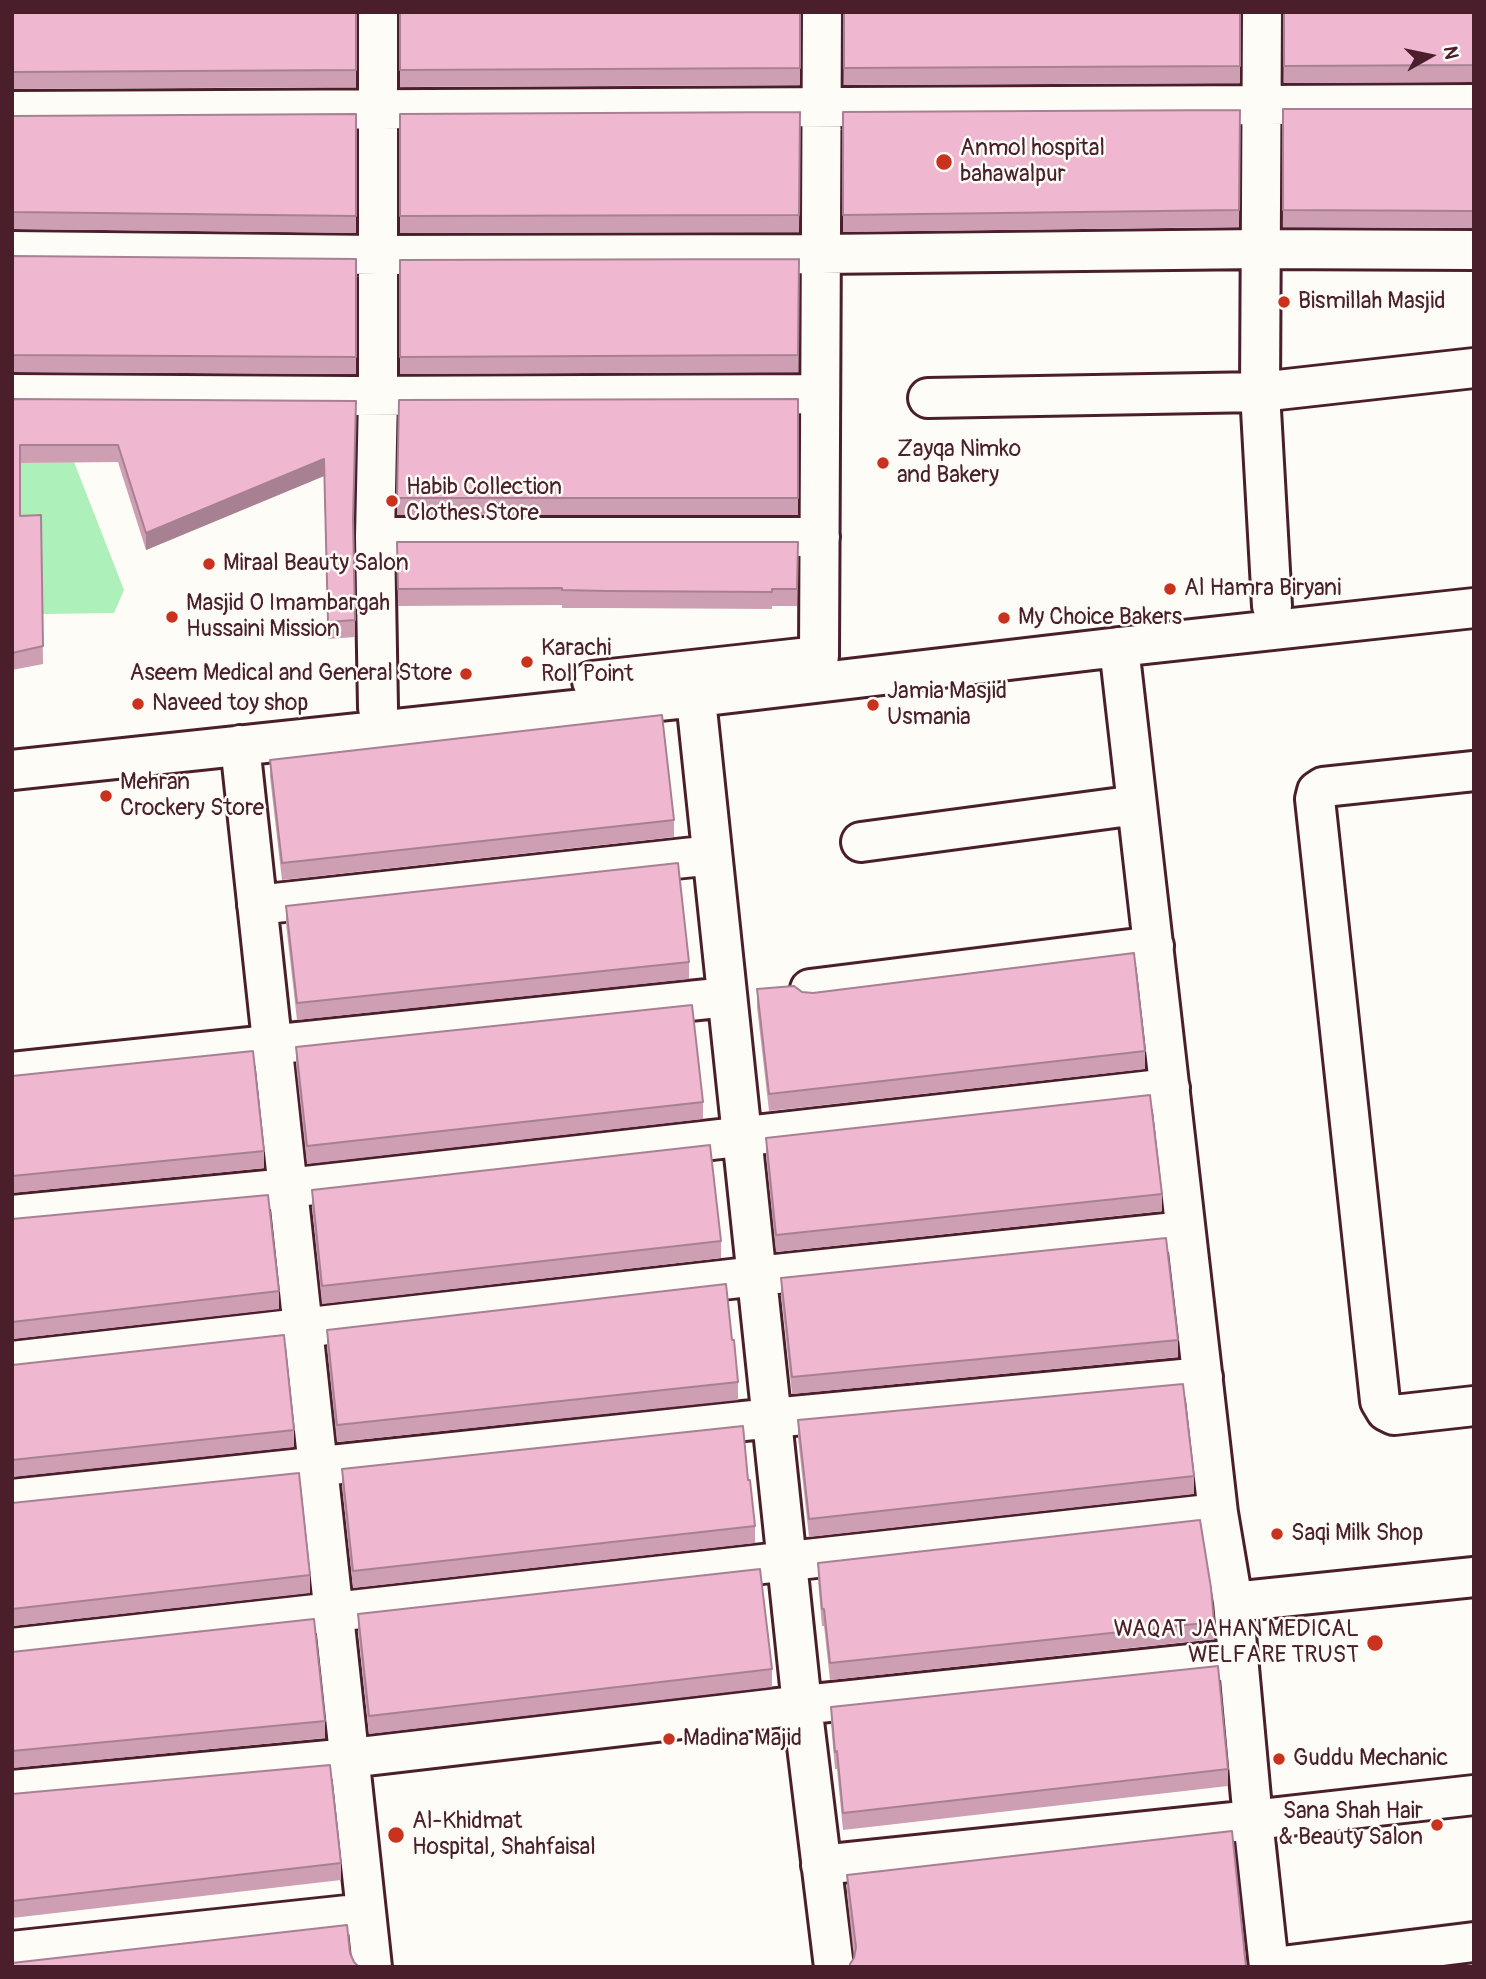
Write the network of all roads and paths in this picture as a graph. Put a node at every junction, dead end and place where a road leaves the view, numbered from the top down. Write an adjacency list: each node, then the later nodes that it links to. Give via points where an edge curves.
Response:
1 (378, 12): 6 (street)
2 (822, 12): 7 (street)
3 (1262, 12): 5 (street)
4 (1474, 104): 5 (street)
5 (1261, 105): 7 (street); 9 (street)
6 (378, 108): 7 (street); 8 (street); 12 (street)
7 (820, 108): 13 (street)
8 (12, 111)
9 (1261, 249): 10 (street); 13 (street); 15 (street)
10 (1474, 250)
11 (12, 251): 12 (street)
12 (378, 254): 13 (street); 18 (street)
13 (820, 254): 17 (street)
14 (1474, 368): 15 (street)
15 (1260, 392): 19 (street); 23 (street)
16 (12, 394): 18 (street)
17 (820, 394): 18 (street); 21 (street)
18 (378, 396): 20 (street)
19 (928, 398)
20 (375, 537): 21 (street); 28 (street)
21 (820, 537): 26 (street)
22 (1474, 584): 23 (street)
23 (1272, 606): 26 (street)
24 (1474, 608): 25 (street)
25 (1119, 647): 27 (street); 33 (street)
26 (819, 656): 27 (street)
27 (694, 683): 28 (street); 30 (street); 35 (street)
28 (378, 708): 29 (street)
29 (12, 745)
30 (240, 745): 31 (street); 36 (street)
31 (12, 770)
32 (1474, 771): 51 (street, via 1323,787 1315,799 1380,1401 1394,1415)
33 (1137, 805): 34 (street); 37 (street)
34 (861, 842)
35 (712, 855): 36 (street); 39 (street)
36 (257, 905): 40 (street)
37 (1154, 946): 38 (street); 42 (street)
38 (810, 989)
39 (727, 997): 40 (street); 43 (street)
40 (272, 1044): 41 (street); 44 (street)
41 (12, 1072)
42 (1170, 1088): 43 (street); 46 (street)
43 (742, 1137): 44 (street); 47 (street)
44 (288, 1188): 45 (street); 48 (street)
45 (12, 1215)
46 (1185, 1231): 47 (street); 50 (street)
47 (757, 1276): 48 (street); 52 (street)
48 (303, 1329): 49 (street); 53 (street)
49 (12, 1361)
50 (1203, 1377): 52 (street); 55 (street)
51 (1474, 1405)
52 (772, 1418): 53 (street); 56 (street)
53 (318, 1467): 54 (street); 59 (street)
54 (12, 1499)
55 (1218, 1513): 56 (street); 58 (street)
56 (787, 1562): 59 (street); 62 (street)
57 (1474, 1577): 58 (street)
58 (1233, 1602): 61 (street)
59 (334, 1612): 60 (street); 63 (street)
60 (12, 1648)
61 (1238, 1659): 62 (street); 66 (street)
62 (802, 1705): 63 (street); 67 (street)
63 (350, 1758): 64 (street); 68 (street)
64 (12, 1790)
65 (1474, 1795): 66 (street)
66 (1253, 1820): 67 (street); 73 (street)
67 (821, 1865): 72 (street)
68 (366, 1913): 70 (street); 71 (street)
69 (1474, 1942): 73 (street)
70 (12, 1951)
71 (372, 1967)
72 (834, 1967)
73 (1272, 1967)

